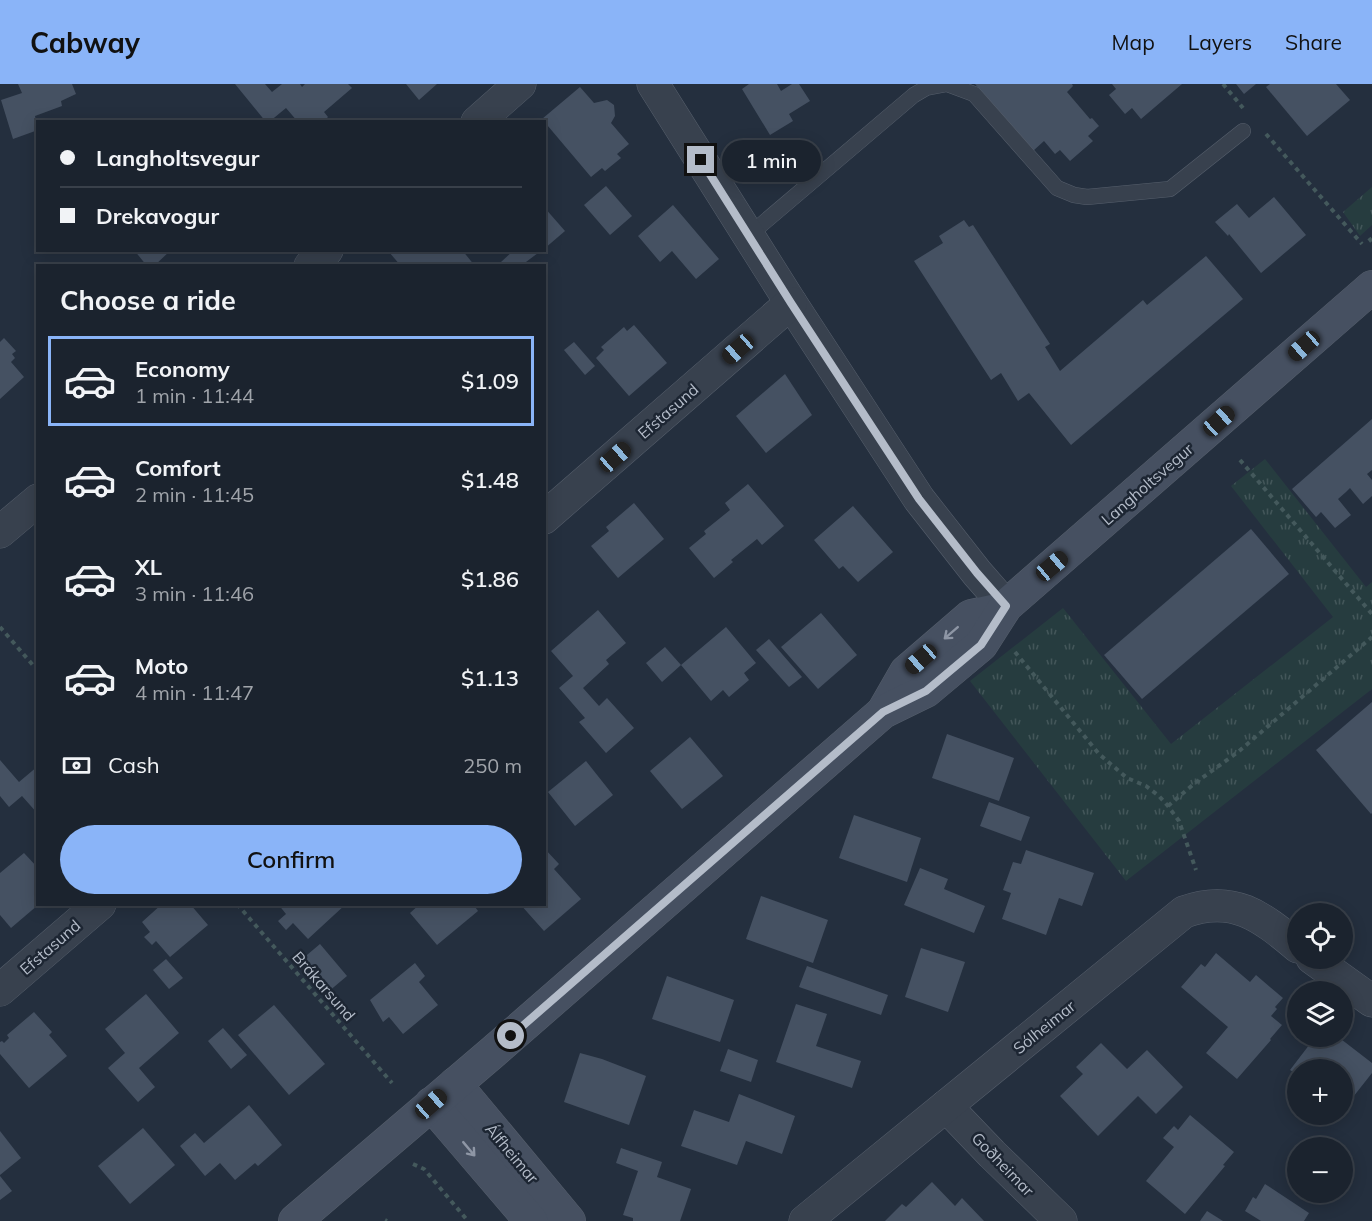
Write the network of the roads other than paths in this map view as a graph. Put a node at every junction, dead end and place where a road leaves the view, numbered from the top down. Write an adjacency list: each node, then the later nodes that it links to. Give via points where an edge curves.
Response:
1 (520, 84): 3 (street)
2 (653, 84): 5 (street)
3 (479, 120)
4 (1243, 131): 5 (lane, via 1170,189 1074,195 1057,188 974,94 939,84 914,95)
5 (748, 236): 9 (street)
6 (325, 252): 7 (street)
7 (311, 264)
8 (1372, 287): 13 (street, Langholtsvegur)
9 (791, 303): 11 (street, Efstasund); 13 (street, via 919,499)
10 (36, 502): 12 (street)
11 (546, 516)
12 (0, 532)
13 (1004, 607): 19 (street, Langholtsvegur, via 981,645 926,691 883,712)
14 (98, 906): 17 (street, Efstasund)
15 (1287, 938): 20 (street, Sólheimar, via 1273,926 1228,905 1200,906 1184,912)
16 (1327, 969): 18 (street)
17 (0, 990)
18 (1372, 1002)
19 (443, 1094): 21 (street, Langholtsvegur); 22 (street, Álfheimar, one-way to 22); 23 (street, Álfheimar)
20 (946, 1106): 24 (street, Sólheimar); 25 (street, Goðheimar)
21 (295, 1221)
22 (531, 1221)
23 (569, 1221)
24 (805, 1221)
25 (1061, 1221)

